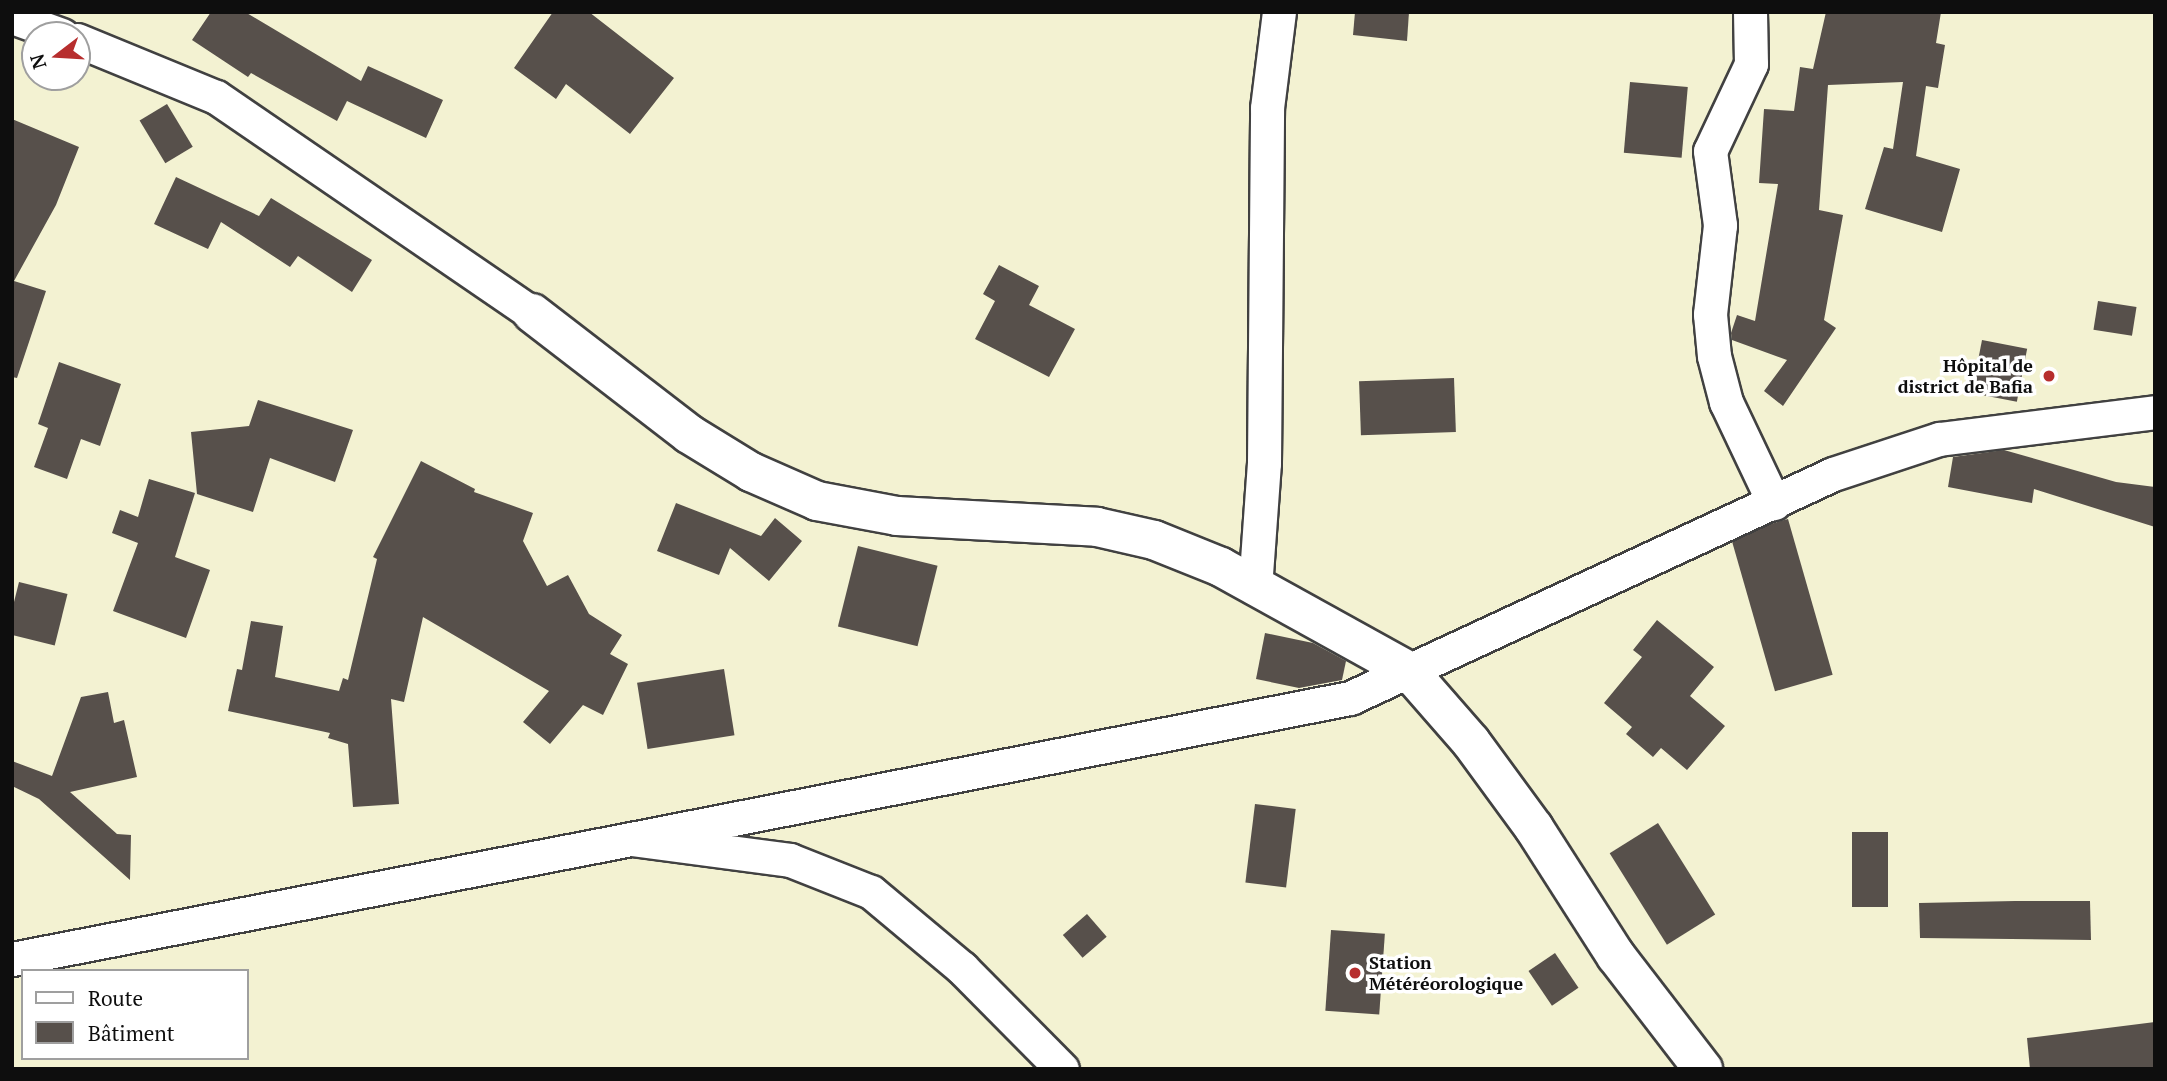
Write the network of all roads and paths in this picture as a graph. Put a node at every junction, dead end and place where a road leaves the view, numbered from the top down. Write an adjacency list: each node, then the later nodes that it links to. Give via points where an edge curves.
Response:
1 (1279, 12): 7 (street, via 1267,108 1264,463)
2 (1750, 12): 6 (street, via 1751,64 1710,151 1720,225 1710,314 1714,356 1726,402)
3 (91, 46): 4 (street, via 216,97)
4 (532, 313): 7 (street, via 689,434 751,472 817,501 897,516 1097,527 1154,540 1221,567)
5 (2155, 412): 6 (street, via 1939,439 1833,474)
6 (1774, 503): 8 (street)
7 (1255, 588): 8 (street)
8 (1409, 671): 9 (street, via 1350,698 1303,711 1178,730); 12 (street, via 1479,752 1616,956)
9 (631, 839): 10 (street); 11 (street, via 790,860 871,892 962,968)
10 (12, 959)
11 (1062, 1069)
12 (1703, 1069)

